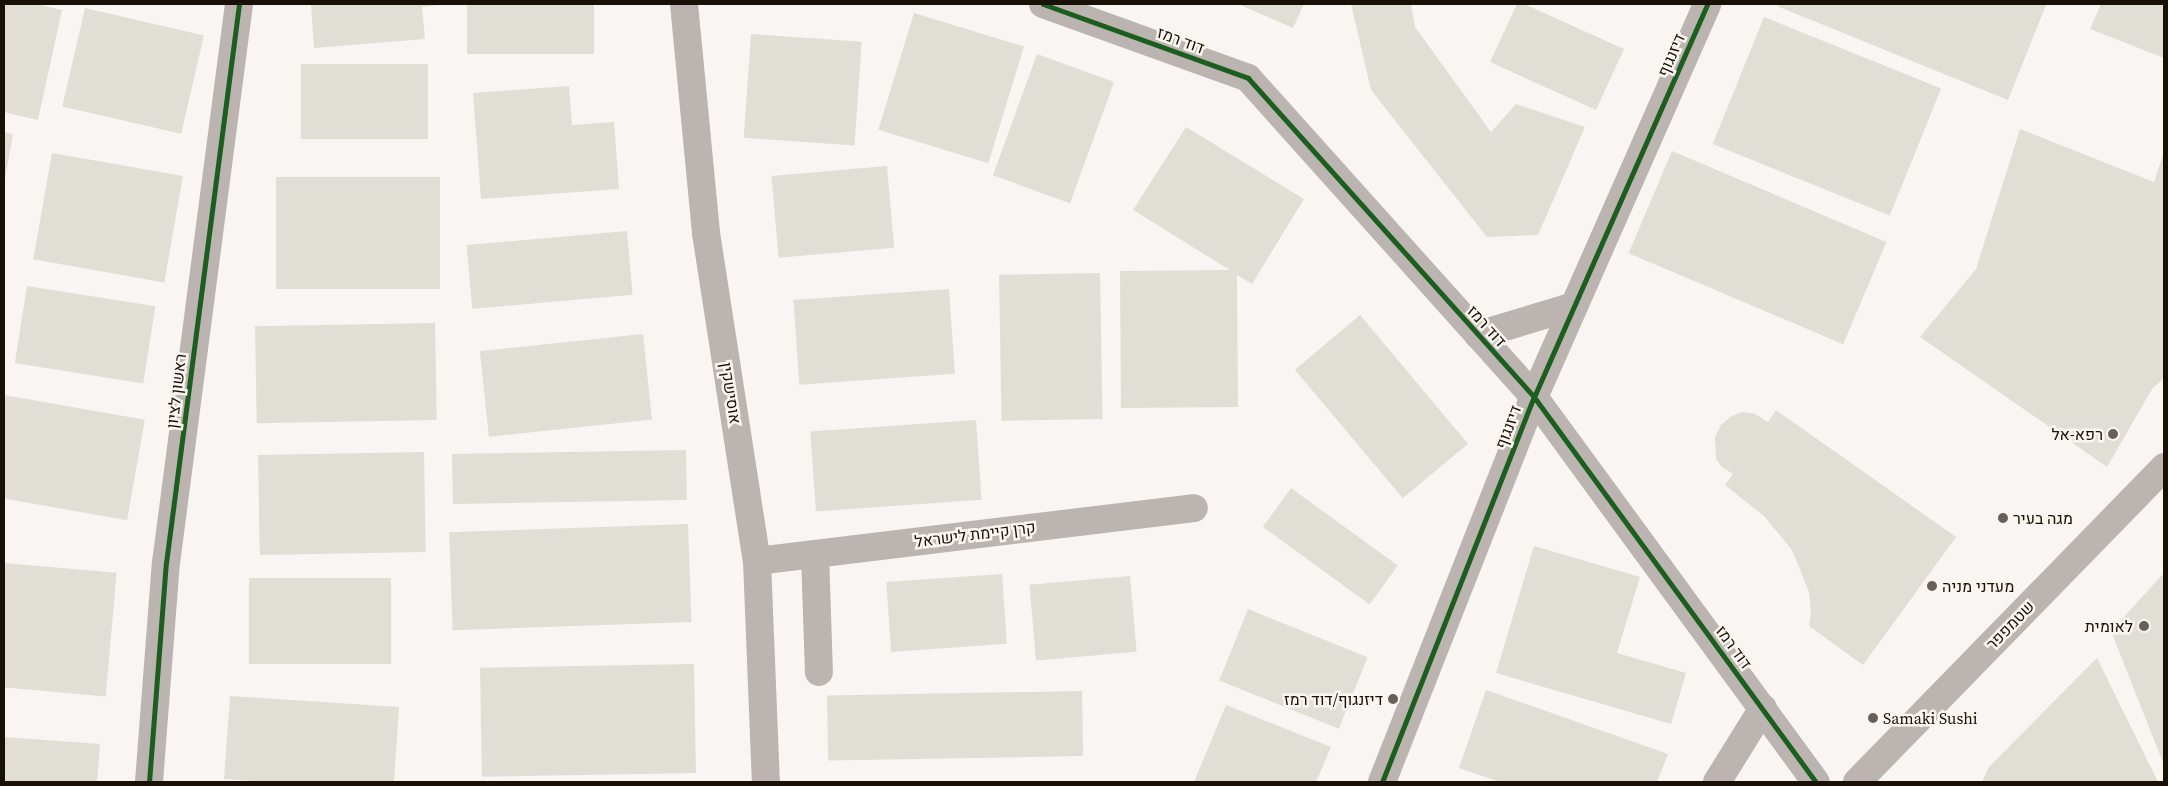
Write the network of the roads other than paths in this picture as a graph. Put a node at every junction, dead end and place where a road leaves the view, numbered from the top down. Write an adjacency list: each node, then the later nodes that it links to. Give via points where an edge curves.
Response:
1 (239, 4): 14 (street, ראשון לציון, via 166,564)
2 (684, 4): 11 (street, אוסישקין, via 706,233)
3 (1043, 4): 6 (street, דוד רמז, via 1248,78)
4 (1707, 4): 5 (street, דיזנגוף)
5 (1574, 306): 6 (street); 7 (street, דיזנגוף)
6 (1478, 335): 7 (street, דוד רמז)
7 (1534, 397): 13 (street, דוד רמז); 16 (street, דיזנגוף)
8 (2164, 467): 19 (street, שטמפפר)
9 (1194, 508): 10 (street, קרן קיימת לישראל)
10 (815, 554): 11 (street, קרן קיימת לישראל); 12 (street)
11 (757, 561): 15 (street, אוסישקין)
12 (819, 672)
13 (1763, 708): 17 (street); 18 (street, דוד רמז)
14 (148, 782)
15 (766, 782)
16 (1382, 782)
17 (1717, 782)
18 (1816, 782)
19 (1857, 782)

